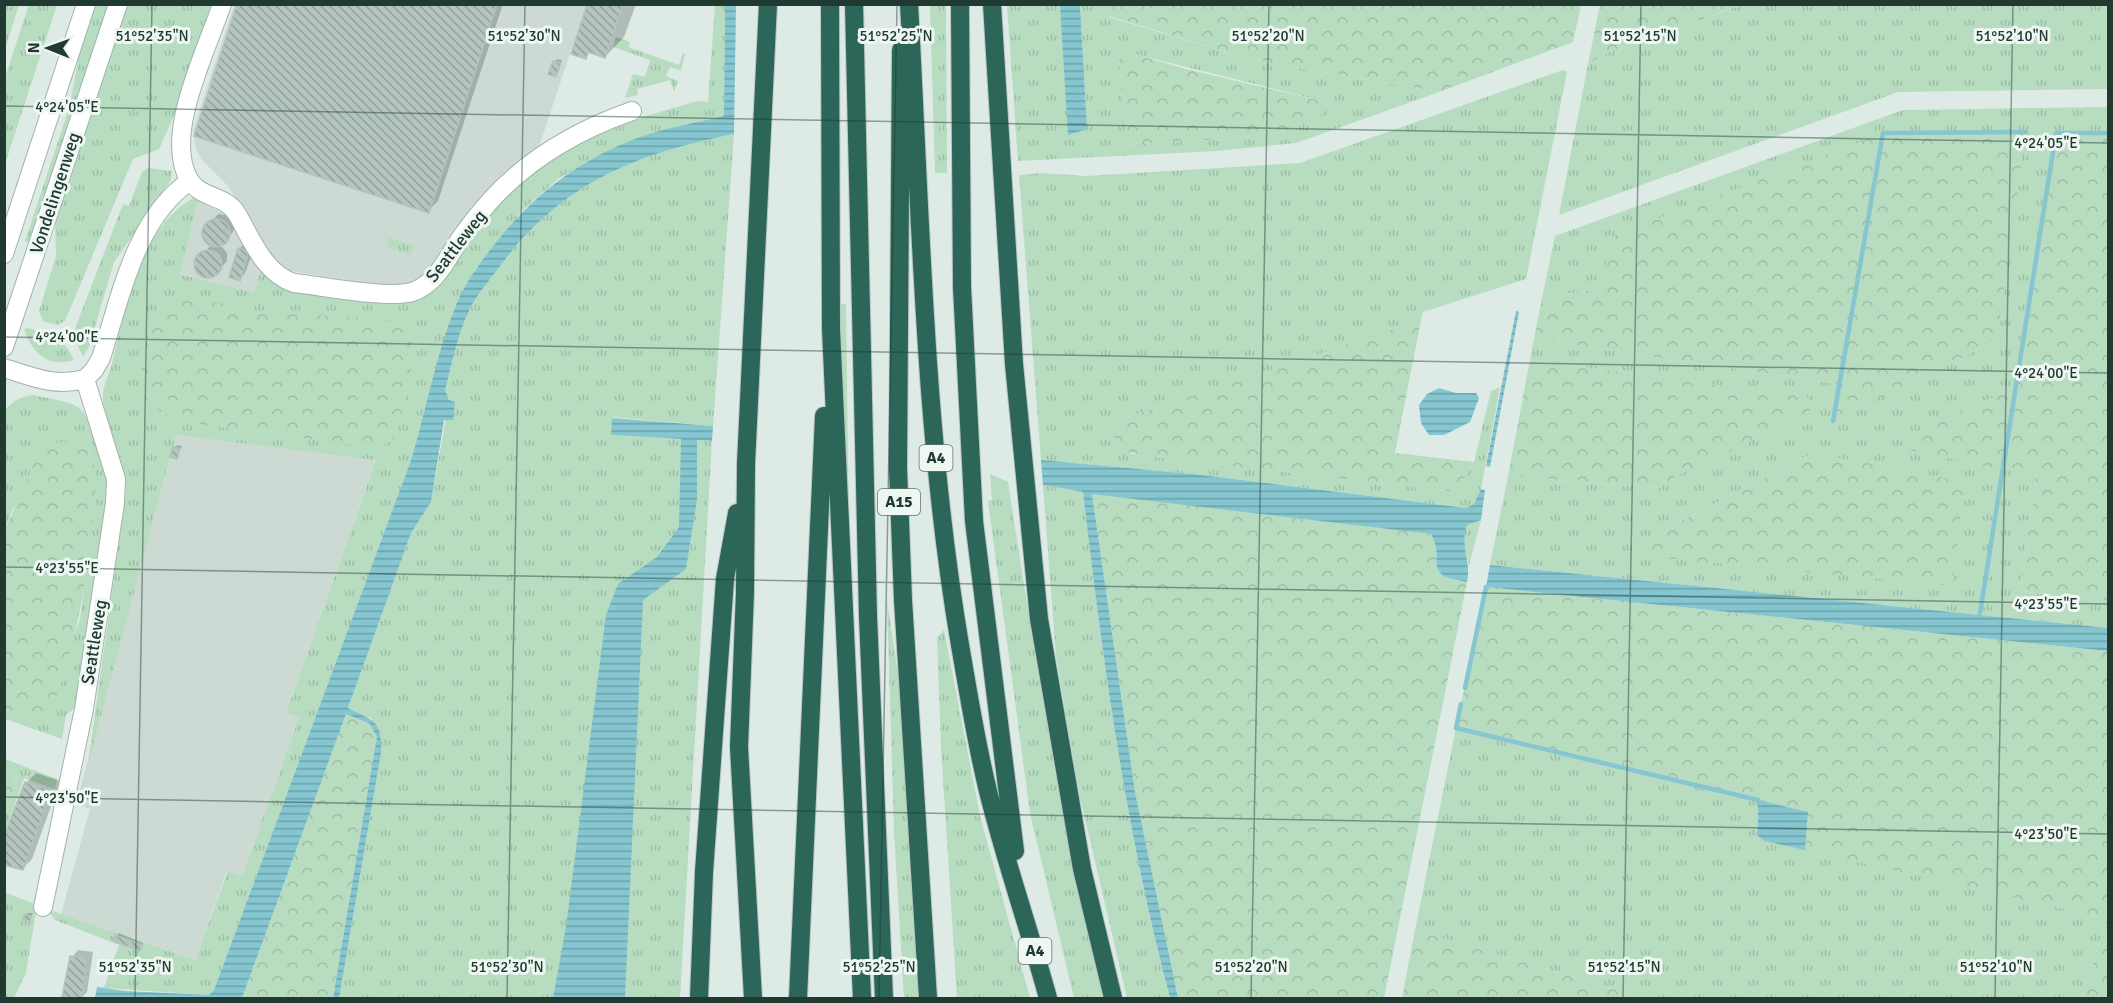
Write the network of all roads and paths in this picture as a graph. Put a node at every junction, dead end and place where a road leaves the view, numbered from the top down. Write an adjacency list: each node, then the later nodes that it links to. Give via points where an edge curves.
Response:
1 (86, 4): 13 (street, Vondelingenweg)
2 (117, 4): 15 (street, Vondelingenweg)
3 (222, 4): 12 (street, via 183,116 181,158)
4 (768, 4): 18 (highway)
5 (830, 4): 14 (highway)
6 (854, 4): 25 (highway, A15, via 868,616)
7 (901, 4): 26 (highway, A15, via 898,468 903,612)
8 (909, 4): 19 (highway, A4, via 920,252 942,516 960,644 990,798)
9 (960, 4): 19 (highway, A4, via 962,287 974,521)
10 (992, 4): 28 (highway, via 1014,364 1039,620 1082,869)
11 (632, 111): 12 (street, Seattleweg, via 561,141 541,156 492,199 433,279 424,287 399,294 281,279 271,270 230,204 198,190)
12 (190, 181): 17 (street, via 163,205 141,244 99,364)
13 (4, 254)
14 (831, 329): 23 (highway, via 820,466); 24 (highway)
15 (4, 347)
16 (4, 368): 17 (street, via 52,383)
17 (85, 379): 20 (street, Seattleweg, via 116,479 115,502 84,709)
18 (746, 464): 21 (highway, via 725,579); 22 (highway, via 740,747)
19 (1022, 903): 27 (highway, A4)
20 (43, 907)
21 (699, 999)
22 (753, 999)
23 (798, 999)
24 (862, 999)
25 (884, 999)
26 (928, 999)
27 (1048, 999)
28 (1113, 999)

